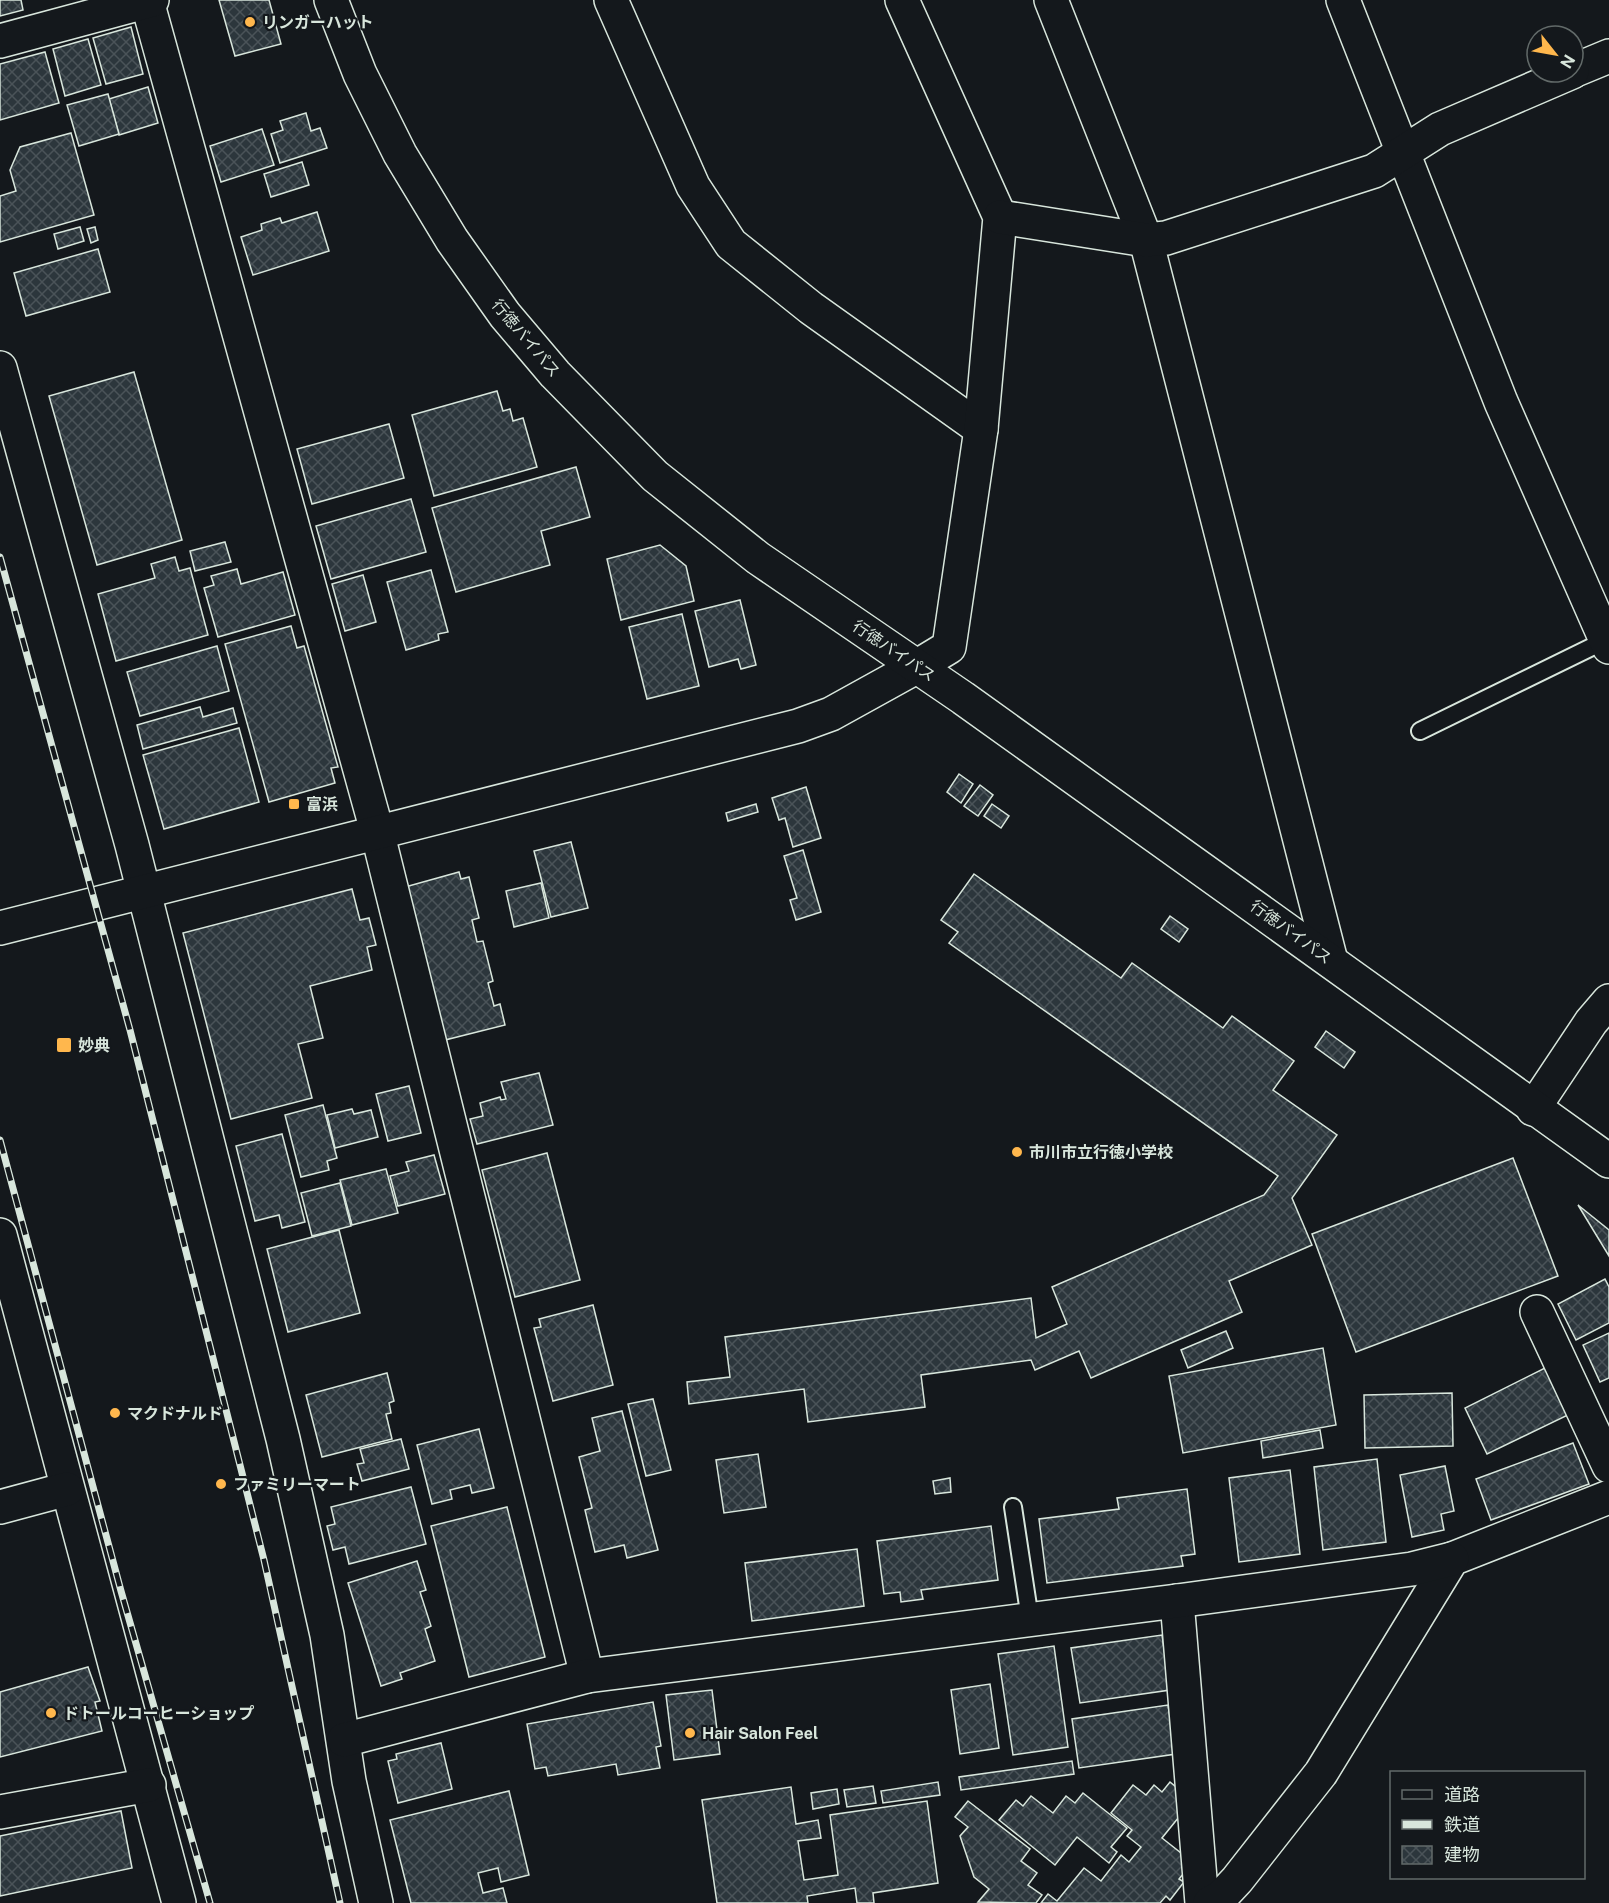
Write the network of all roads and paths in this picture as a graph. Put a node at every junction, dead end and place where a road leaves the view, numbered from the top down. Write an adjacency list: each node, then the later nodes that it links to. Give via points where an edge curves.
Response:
1 (331, 0): 17 (street, 行徳バイパス, via 360,74 400,154 504,315 555,374 655,476 706,518)
2 (611, 0): 15 (street, via 693,186 731,244 812,308)
3 (902, 0): 12 (street)
4 (1051, 0): 13 (street)
5 (1343, 0): 11 (street)
6 (149, 1): 7 (street); 19 (street)
7 (0, 41)
8 (1609, 56): 9 (street)
9 (1585, 66)
10 (1544, 84): 11 (street, via 1440,129)
11 (1404, 153): 13 (street, via 1374,171 1167,238); 16 (street, via 1501,402)
12 (1000, 217): 13 (street); 15 (street)
13 (1146, 240): 22 (street)
14 (0, 368): 20 (street)
15 (981, 429): 17 (street, via 950,647)
16 (1607, 644): 18 (lane)
17 (916, 667): 19 (street, via 831,714 798,726); 22 (street, 行徳バイパス)
18 (1419, 731)
19 (378, 831): 20 (street); 36 (street)
20 (144, 891): 21 (street); 37 (street, via 283,1439 327,1635)
21 (0, 928)
22 (1331, 961): 24 (street, 行徳バイパス)
23 (1609, 1001): 24 (street)
24 (1533, 1109): 25 (street, 行徳バイパス)
25 (1609, 1161)
26 (0, 1235): 29 (street)
27 (1537, 1312): 28 (street)
28 (1609, 1466)
29 (67, 1489): 31 (street); 38 (street)
30 (1609, 1497): 33 (street)
31 (0, 1507)
32 (1013, 1507): 35 (lane)
33 (1452, 1558): 34 (street, via 1412,1569); 43 (street, via 1321,1773 1237,1880)
34 (1177, 1601): 35 (street); 42 (street)
35 (1030, 1619): 36 (street)
36 (587, 1676): 37 (street)
37 (344, 1740): 41 (street)
38 (149, 1785): 39 (street); 40 (street)
39 (0, 1812)
40 (179, 1903)
41 (376, 1903)
42 (1202, 1903)
43 (1209, 1903)

